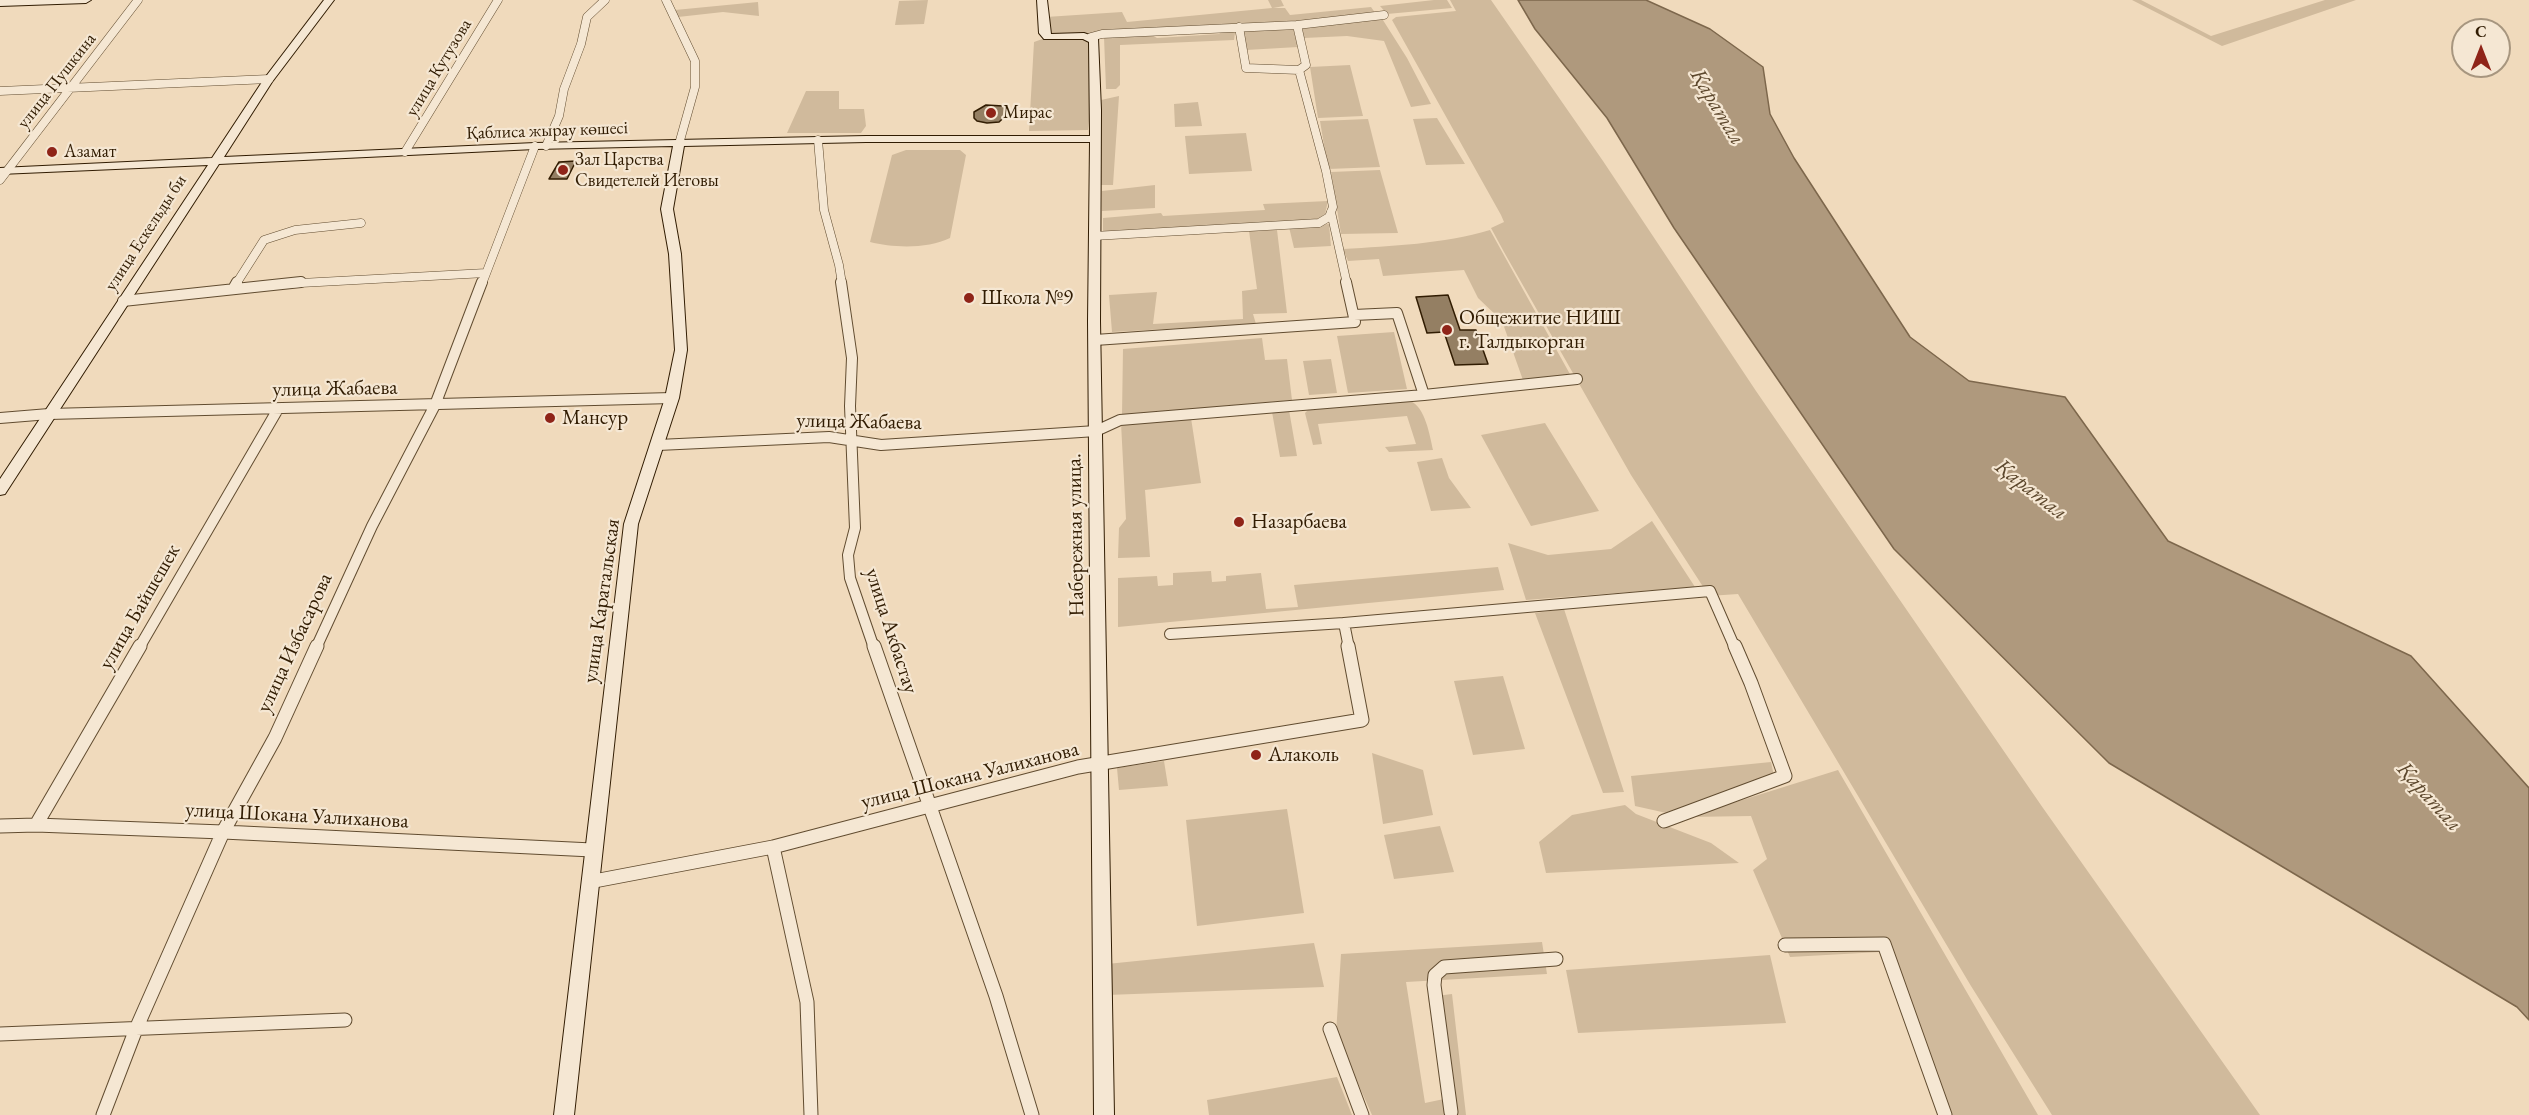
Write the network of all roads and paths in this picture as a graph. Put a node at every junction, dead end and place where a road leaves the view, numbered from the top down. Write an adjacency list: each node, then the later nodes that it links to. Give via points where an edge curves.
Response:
1 (86, 0): 8 (street)
2 (138, 0): 15 (street, улица Пушкина)
3 (329, 0): 14 (street, улица Ескельды би)
4 (498, 0): 21 (street, улица Кутузова)
5 (605, 0): 20 (street, улица Избасарова, via 587,16 559,116)
6 (666, 0): 19 (street, улица Каратальская, via 695,61 694,87)
7 (1042, 0): 12 (street, via 1044,33 1048,37)
8 (0, 3)
9 (1384, 15): 10 (street)
10 (1297, 25): 11 (street); 13 (street, via 1306,65)
11 (1239, 27): 12 (street); 13 (street, via 1246,68)
12 (1091, 37): 17 (street, Набережная улица., via 1097,95)
13 (1299, 70): 24 (street, via 1326,171)
14 (269, 79): 15 (street); 22 (street, улица Ескельды би)
15 (71, 87): 16 (street); 23 (street, улица Пушкина)
16 (0, 91)
17 (1096, 139): 18 (street, Қаблиса жырау көшесі); 26 (street, Набережная улица.)
18 (818, 140): 19 (street, Қаблиса жырау көшесі); 40 (street, улица Акбастау, via 824,210 839,266 852,358)
19 (678, 144): 20 (street, Қаблиса жырау көшесі); 34 (street, улица Каратальская, via 666,209 675,254 681,350)
20 (541, 146): 21 (street, Қаблиса жырау көшесі); 27 (street, улица Избасарова)
21 (405, 152): 22 (street, Қаблиса жырау көшесі)
22 (215, 161): 23 (street, Қаблиса жырау көшесі); 29 (street, улица Ескельды би)
23 (2, 174)
24 (1331, 212): 26 (street, via 1319,224); 30 (street)
25 (361, 223): 28 (street, via 295,230 264,240)
26 (1094, 236): 31 (street, Набережная улица.)
27 (486, 273): 28 (street); 35 (street, улица Избасарова)
28 (233, 289): 29 (street)
29 (123, 301): 37 (street, улица Ескельды би)
30 (1354, 315): 31 (street, via 1355,322); 33 (street, via 1397,313)
31 (1095, 340): 39 (street, Набережная улица.)
32 (1577, 379): 33 (street, улица Жабаева)
33 (1424, 395): 39 (street, улица Жабаева, via 1120,420)
34 (672, 398): 35 (street, улица Жабаева); 41 (street, улица Каратальская)
35 (435, 405): 36 (street, улица Жабаева); 50 (street, улица Избасарова, via 372,526 275,738)
36 (278, 409): 37 (street, улица Жабаева); 48 (street, улица Байшешек)
37 (49, 414): 38 (street, улица Жабаева); 42 (street, улица Ескельды би)
38 (0, 418)
39 (1096, 431): 40 (street, улица Жабаева, via 881,446); 45 (street, Набережная улица.)
40 (852, 441): 41 (street, улица Жабаева, via 829,437); 46 (street, улица Акбастау, via 855,528 848,555 850,578)
41 (658, 445): 52 (street, улица Каратальская, via 631,525)
42 (0, 490)
43 (1344, 623): 44 (street); 45 (street, улица Шокана Уалиханова, via 1362,720); 47 (street, via 1710,591 1751,683 1785,776)
44 (1170, 634)
45 (1098, 763): 46 (street, улица Шокана Уалиханова); 65 (street, Набережная улица.)
46 (929, 805): 51 (street, улица Шокана Уалиханова); 64 (street, улица Акбастау, via 996,996)
47 (1664, 821)
48 (36, 825): 49 (street, улица Шокана Уалиханова); 50 (street, улица Шокана Уалиханова)
49 (0, 826)
50 (223, 832): 52 (street, улица Шокана Уалиханова); 57 (street, улица Избасарова)
51 (773, 847): 53 (street, улица Шокана Уалиханова); 63 (street, via 807,1002)
52 (592, 850): 53 (street, улица Каратальская)
53 (589, 882): 62 (street, улица Каратальская)
54 (1785, 945): 67 (street, via 1884,944)
55 (1556, 959): 60 (street, via 1444,967 1435,975)
56 (345, 1020): 57 (street)
57 (136, 1029): 59 (street); 61 (street, улица Избасарова)
58 (1330, 1029): 66 (street)
59 (0, 1035)
60 (1451, 1112)
61 (103, 1115)
62 (564, 1115)
63 (811, 1115)
64 (1032, 1115)
65 (1104, 1115)
66 (1362, 1115)
67 (1945, 1115)

